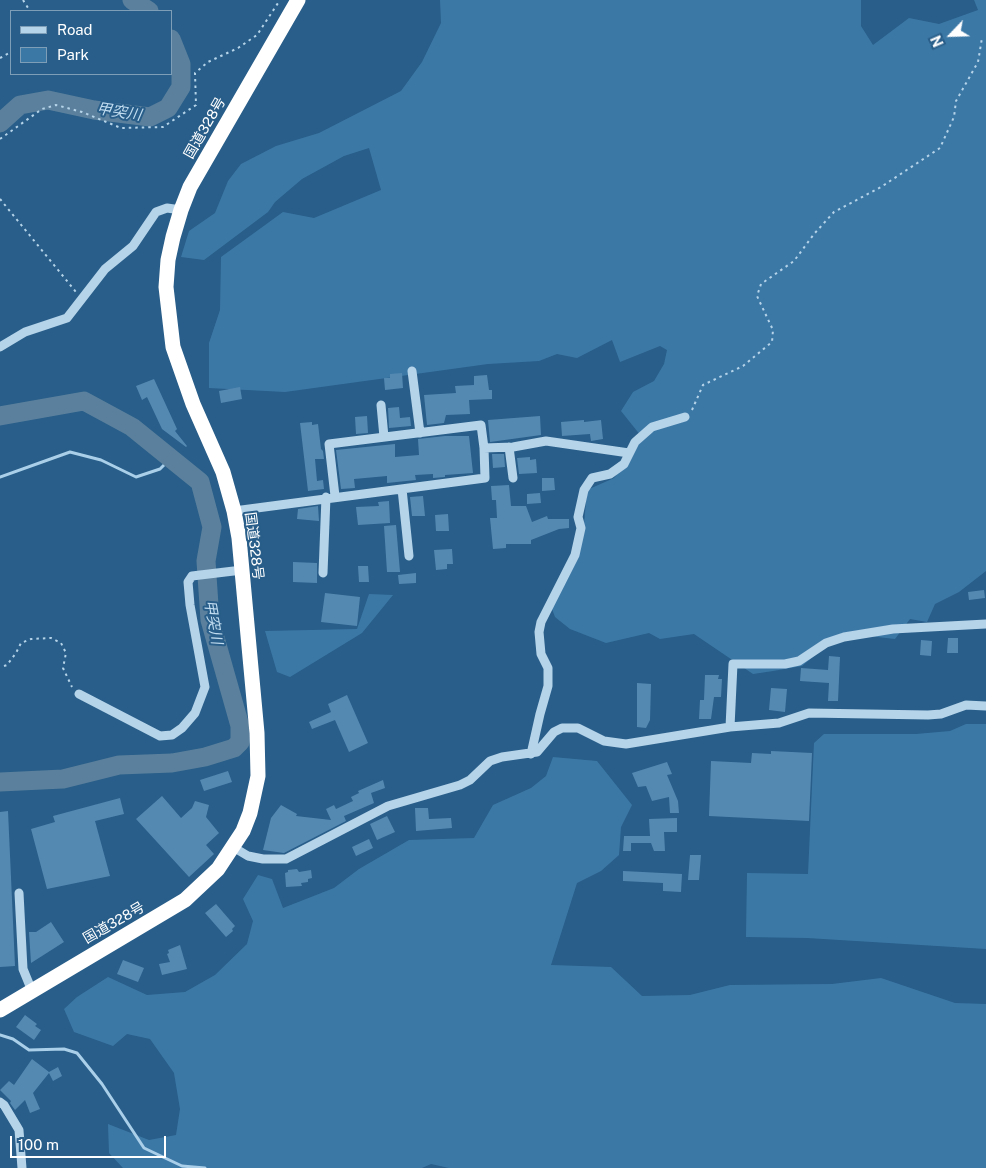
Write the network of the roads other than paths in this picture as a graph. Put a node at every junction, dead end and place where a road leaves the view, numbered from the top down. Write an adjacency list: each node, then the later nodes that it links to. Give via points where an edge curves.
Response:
1 (298, 0): 2 (highway, 国道328号, via 202,164)
2 (180, 210): 3 (street, via 167,208 156,212 133,246 105,268 67,318 25,332); 15 (highway, 国道328号, via 168,260 166,287 173,346)
3 (0, 347)
4 (412, 371): 7 (street)
5 (381, 406): 8 (street)
6 (684, 417): 11 (street, via 652,427)
7 (420, 433): 8 (street); 10 (street, via 481,425)
8 (384, 437): 14 (street, via 330,444)
9 (509, 447): 10 (street); 11 (street, via 546,441); 12 (street)
10 (484, 448): 13 (street, via 486,478)
11 (629, 452): 23 (street, via 624,464 610,474 592,478 584,490 575,555 541,622 539,632 548,668 548,686)
12 (512, 478)
13 (402, 489): 14 (street); 16 (street)
14 (330, 497): 15 (street); 18 (street)
15 (234, 511): 17 (highway, 国道328号)
16 (409, 556)
17 (238, 571): 20 (street, via 192,576 187,584 205,687 202,700 189,721 172,734 160,736); 24 (highway, 国道328号, via 257,733 258,776 250,813)
18 (323, 573)
19 (986, 624): 22 (street, via 893,629 844,637 799,661 733,664)
20 (79, 694)
21 (986, 706): 22 (street, via 966,705 928,715 809,713 779,723)
22 (730, 727): 23 (street, via 626,744 604,741 572,726 554,732 542,748)
23 (531, 754): 24 (street, via 490,761 460,785 388,806 286,859 248,856)
24 (233, 848): 26 (highway, 国道328号, via 218,869 185,900)
25 (19, 893): 26 (street, via 23,969)
26 (32, 991): 27 (highway, 国道328号)
27 (0, 1010)
28 (0, 1102): 29 (street, via 19,1130)
29 (22, 1168)

